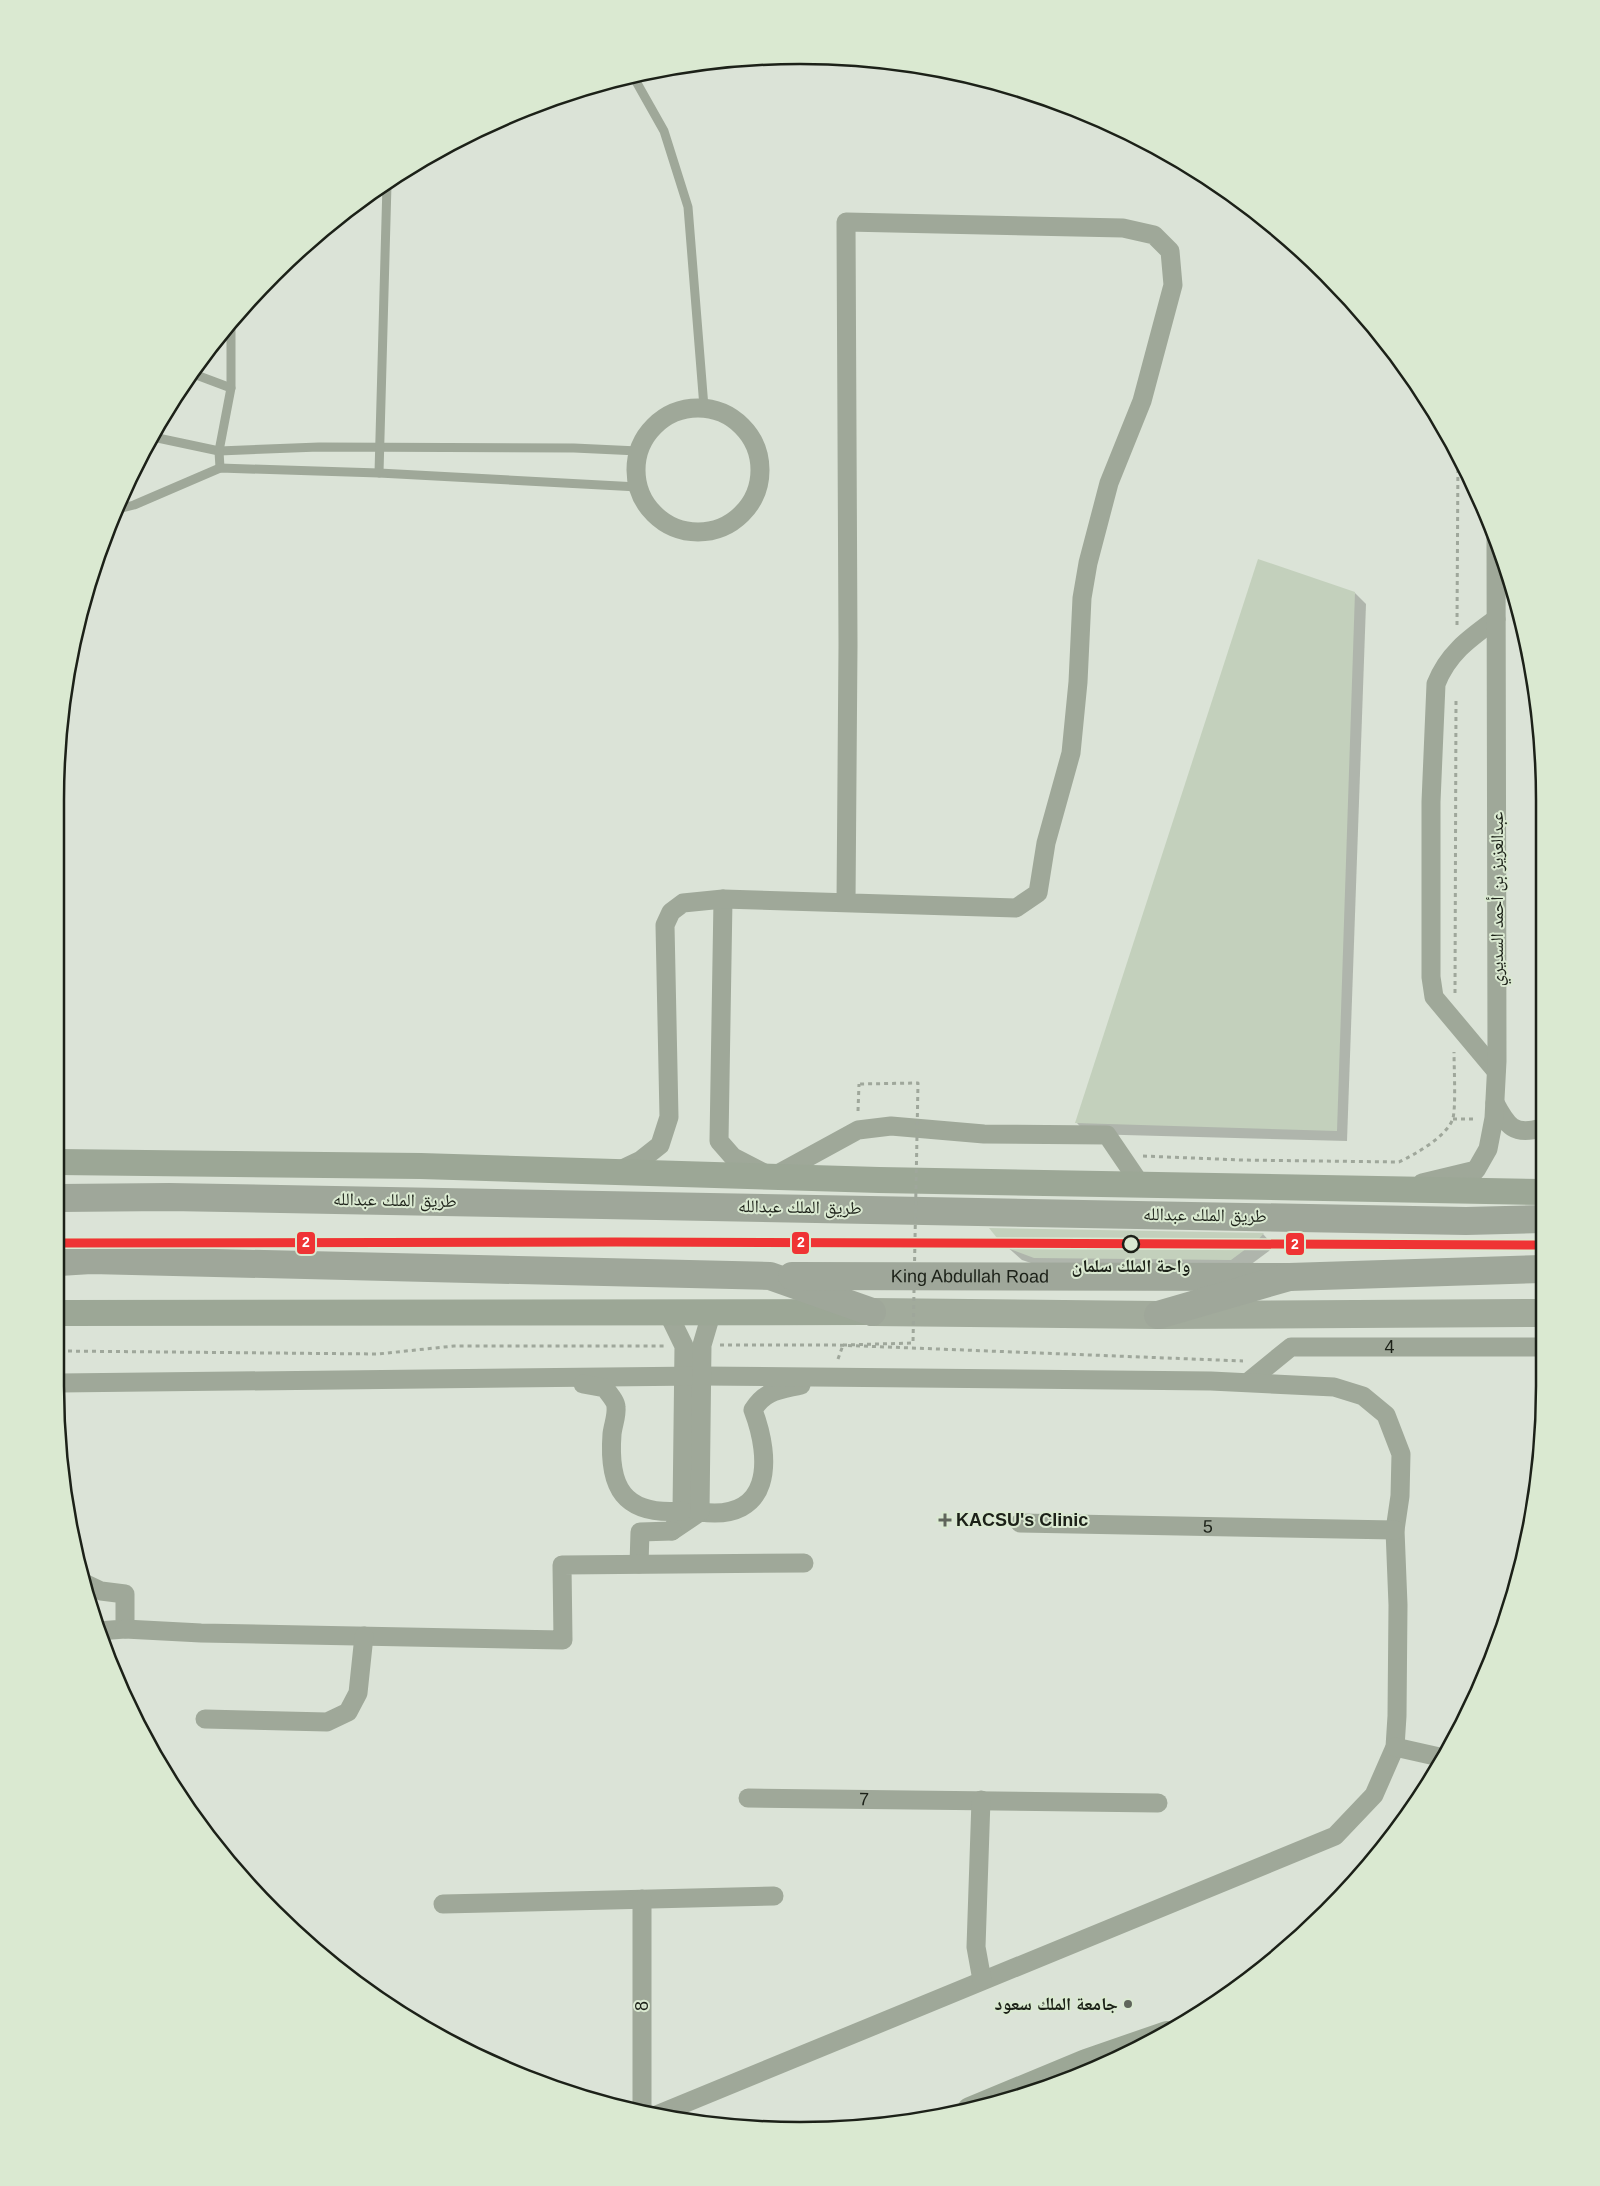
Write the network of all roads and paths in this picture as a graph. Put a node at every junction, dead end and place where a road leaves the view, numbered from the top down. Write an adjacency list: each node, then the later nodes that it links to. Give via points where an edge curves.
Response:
1 (637, 83): 6 (lane, via 664,130 688,207)
2 (387, 191): 8 (lane)
3 (231, 334): 5 (lane)
4 (199, 376): 5 (lane)
5 (231, 388): 10 (lane)
6 (704, 407): 9 (street, via 671,413 645,435); 14 (street, via 723,412 740,423 753,438 760,457 761,477 756,496 745,512 729,524 710,531 685,531 661,520 643,500)
7 (159, 438): 10 (lane)
8 (381, 447): 9 (lane); 10 (lane); 13 (lane)
9 (638, 451): 14 (street, via 635,469)
10 (219, 452): 11 (lane)
11 (220, 468): 13 (lane); 15 (lane)
12 (1458, 470): 18 (path)
13 (379, 473): 14 (lane)
14 (638, 487)
15 (125, 507)
16 (1496, 560): 17 (street, عبدالعزيز بن أحمد السديري)
17 (1496, 619): 18 (street); 23 (street, عبدالعزيز بن أحمد السديري)
18 (1457, 651): 22 (street, via 1443,666 1436,684 1431,802 1431,977 1434,997)
19 (1456, 690): 22 (path)
20 (723, 899): 21 (street); 29 (street, via 683,903 671,912 665,925 669,1117 660,1145 641,1160); 30 (street, via 719,1141 733,1157)
21 (846, 903): 21 (street, via 1016,908 1038,893 1046,843 1071,753 1082,598 1088,563 1109,482 1142,401 1173,285 1170,251 1154,235 1123,228 846,222)
22 (1455, 1022): 23 (street); 27 (path, via 1453,1119 1439,1136 1399,1162)
23 (1496, 1072): 24 (street, عبدالعزيز بن أحمد السديري)
24 (1495, 1103): 25 (street, via 1504,1122 1527,1132); 32 (street, عبدالعزيز بن أحمد السديري, via 1488,1149 1476,1170)
25 (1536, 1129)
26 (858, 1130): 30 (street); 31 (street, via 890,1126 984,1134 1107,1135); 47 (path, bridge, via 859,1084 918,1082 913,1343)
27 (1142, 1156)
28 (64, 1162): 29 (main road)
29 (617, 1172): 30 (main road)
30 (772, 1176): 31 (main road)
31 (1141, 1185): 32 (main road)
32 (1392, 1190): 33 (main road)
33 (1536, 1192)
34 (64, 1198): 35 (highway, طريق الملك عبدالله, via 169,1197)
35 (1536, 1220)
36 (64, 1262): 38 (highway)
37 (1536, 1269): 39 (highway)
38 (770, 1276): 39 (highway, King Abdullah Road); 42 (highway)
39 (1289, 1277): 45 (highway)
40 (667, 1312): 41 (main road); 43 (main road); 46 (street)
41 (712, 1312): 42 (main road); 46 (street)
42 (872, 1312): 45 (main road)
43 (64, 1313)
44 (1536, 1313): 45 (main road)
45 (1158, 1315)
46 (693, 1345): 47 (path); 49 (path, via 454,1346 378,1354); 51 (street)
47 (843, 1345): 50 (path)
48 (1536, 1347): 50 (street, 4, via 1291,1347)
49 (64, 1351)
50 (1274, 1362): 54 (street, 4)
51 (692, 1376): 52 (street); 53 (street); 56 (street)
52 (540, 1377): 55 (street); 56 (street, via 604,1388 617,1406 611,1466 619,1489 642,1508)
53 (832, 1377): 54 (street); 56 (street, via 761,1398 753,1410 762,1434 765,1465 760,1486 739,1511 720,1515)
54 (1248, 1382): 58 (street, via 1334,1387 1363,1396 1386,1415 1401,1454)
55 (64, 1383)
56 (691, 1512): 60 (street, via 672,1531 640,1532)
57 (1020, 1523): 58 (street, 5)
58 (1395, 1530): 66 (street, via 1398,1614)
59 (804, 1563): 60 (street)
60 (639, 1564): 64 (street, via 562,1565 563,1640)
61 (92, 1587): 62 (street, via 125,1594)
62 (125, 1629): 63 (street); 64 (street)
63 (106, 1630)
64 (364, 1636): 65 (street, via 358,1693 348,1712 327,1722)
65 (205, 1719)
66 (1395, 1747): 67 (street); 74 (street, via 1374,1795 1335,1836)
67 (1437, 1756)
68 (748, 1798): 69 (street, 7)
69 (981, 1800): 70 (street, 7); 74 (street, via 976,1947)
70 (1158, 1803)
71 (774, 1896): 72 (street)
72 (642, 1899): 73 (street); 77 (street, 8)
73 (443, 1904)
74 (982, 1980): 78 (street)
75 (1106, 2055): 76 (main road)
76 (1030, 2085)
77 (642, 2105)
78 (668, 2110)

